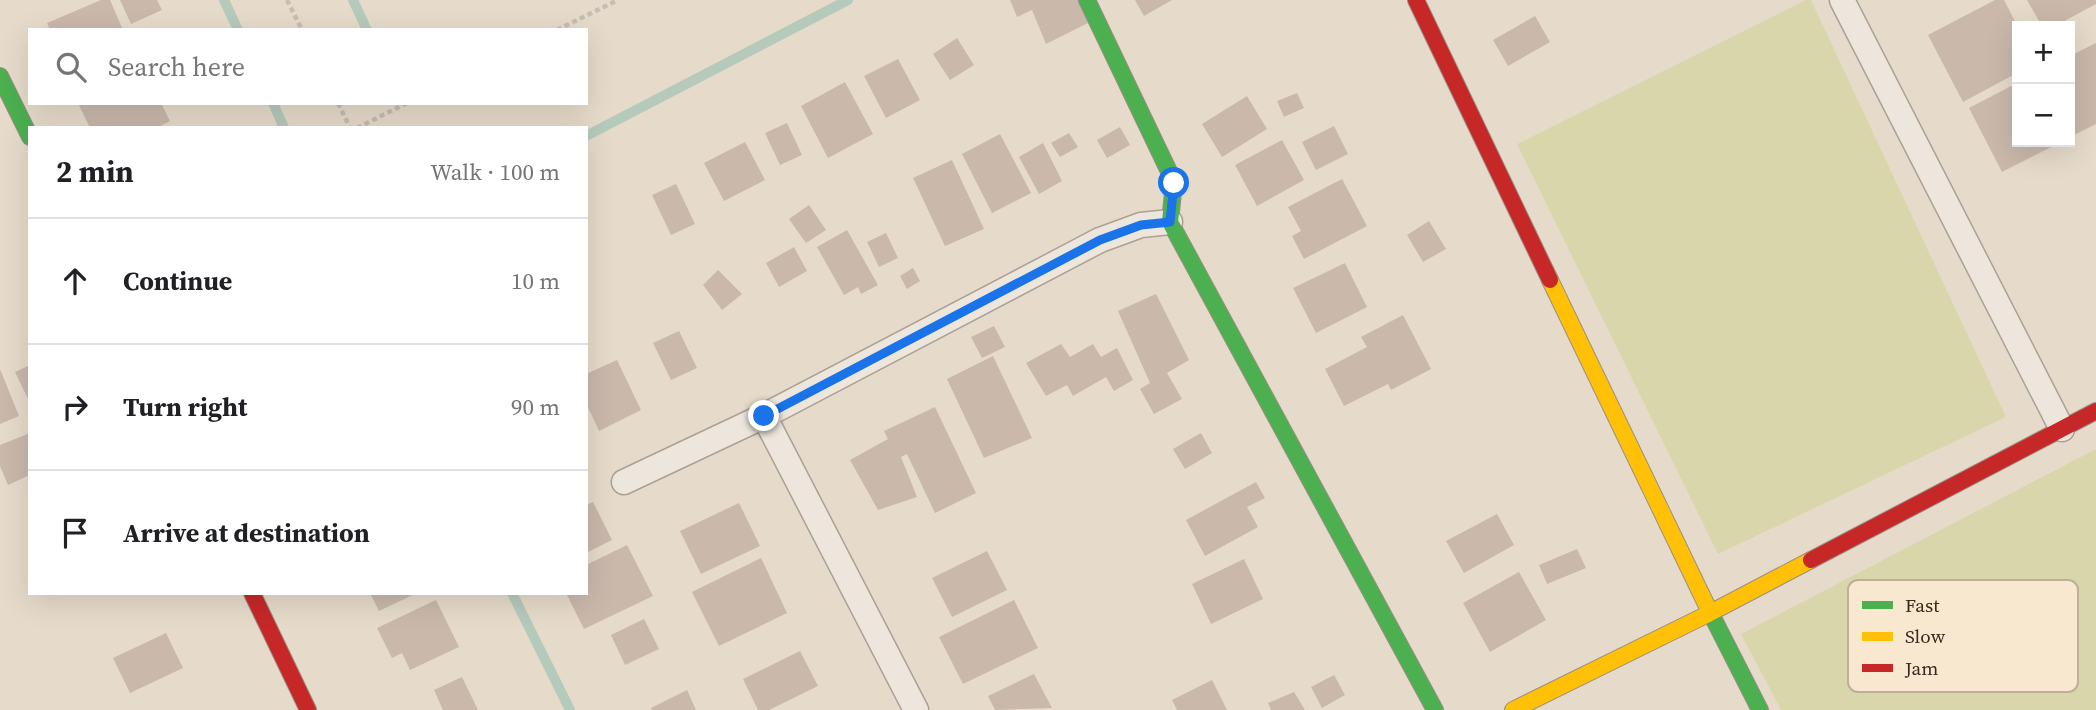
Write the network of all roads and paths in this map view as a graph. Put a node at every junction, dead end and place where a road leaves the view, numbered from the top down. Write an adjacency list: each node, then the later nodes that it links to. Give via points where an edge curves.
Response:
1 (287, 0): 6 (path)
2 (618, 0): 7 (path)
3 (1087, 0): 14 (street, via 1174,183)
4 (1416, 0): 20 (street)
5 (1842, 0): 17 (street)
6 (301, 28)
7 (561, 28)
8 (0, 76): 13 (street)
9 (339, 105): 11 (path)
10 (403, 105): 12 (path)
11 (349, 126)
12 (361, 126)
13 (28, 133)
14 (1170, 222): 16 (street, via 1141,225 1100,240); 23 (street)
15 (2096, 411): 17 (street)
16 (764, 416): 18 (street); 22 (street)
17 (2062, 429): 20 (street)
18 (624, 482)
19 (252, 595): 21 (street)
20 (1710, 612): 24 (street); 25 (street)
21 (308, 710)
22 (916, 710)
23 (1435, 710)
24 (1513, 710)
25 (1760, 710)

